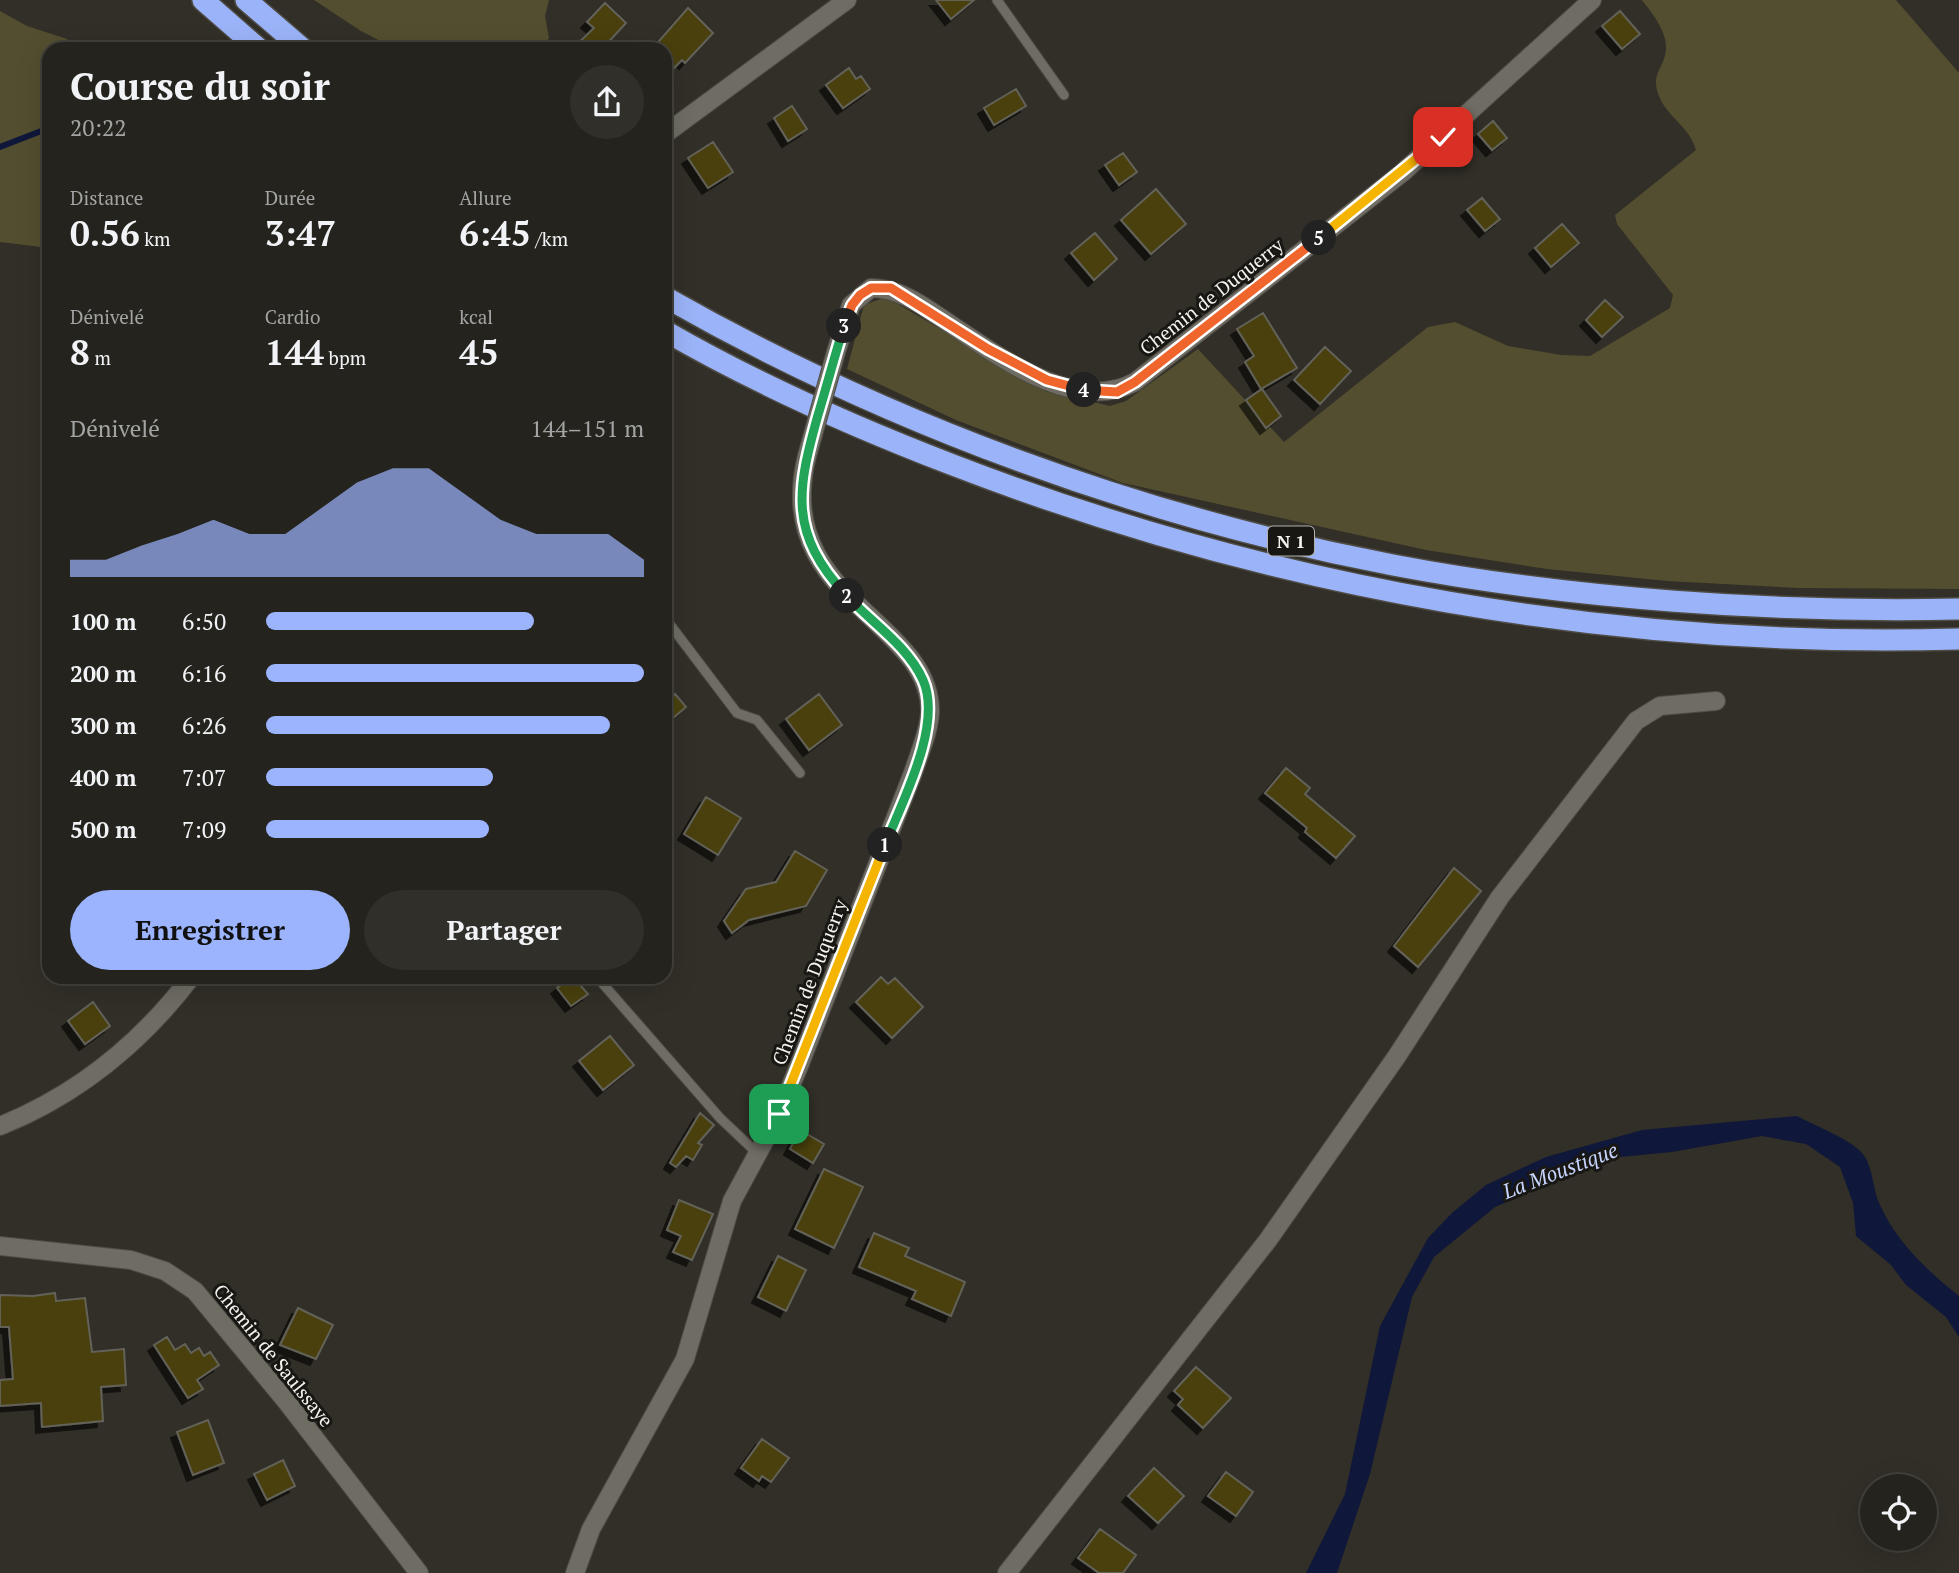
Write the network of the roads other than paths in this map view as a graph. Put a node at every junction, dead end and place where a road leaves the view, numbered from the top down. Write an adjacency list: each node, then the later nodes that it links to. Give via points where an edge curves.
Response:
1 (202, 0): 6 (highway)
2 (246, 0): 7 (highway)
3 (847, 0): 9 (street)
4 (997, 0): 8 (lane)
5 (1592, 0): 20 (street, Chemin de Duquerry, bridge, via 1402,173 1117,392 1091,392 1047,380 891,288 871,288 852,305 801,480 805,527 835,583 910,660 923,680 930,712 913,773 809,1040 779,1114)
6 (251, 42)
7 (295, 42)
8 (1065, 94)
9 (672, 129)
10 (672, 301): 12 (highway, N 1, via 723,330 902,414 1058,474 1218,524 1393,565 1561,590 1736,604)
11 (672, 335): 14 (highway, N 1, via 850,424 1045,500 1227,555 1383,591 1560,620 1725,634)
12 (1959, 609)
13 (672, 627): 16 (lane, via 737,713 757,720)
14 (1959, 639)
15 (1716, 701): 24 (street, via 1660,706 1636,721 1500,897 1397,1056 1268,1240)
16 (800, 773)
17 (185, 984): 19 (street, via 139,1037 98,1072)
18 (603, 984): 20 (lane, via 720,1118)
19 (0, 1126)
20 (757, 1153): 23 (street, Chemin de Duquerry, via 722,1232 685,1359 591,1529)
21 (0, 1246): 22 (street, Chemin de Saulssaye, via 131,1260 166,1270 195,1291)
22 (419, 1573)
23 (575, 1573)
24 (1007, 1573)

